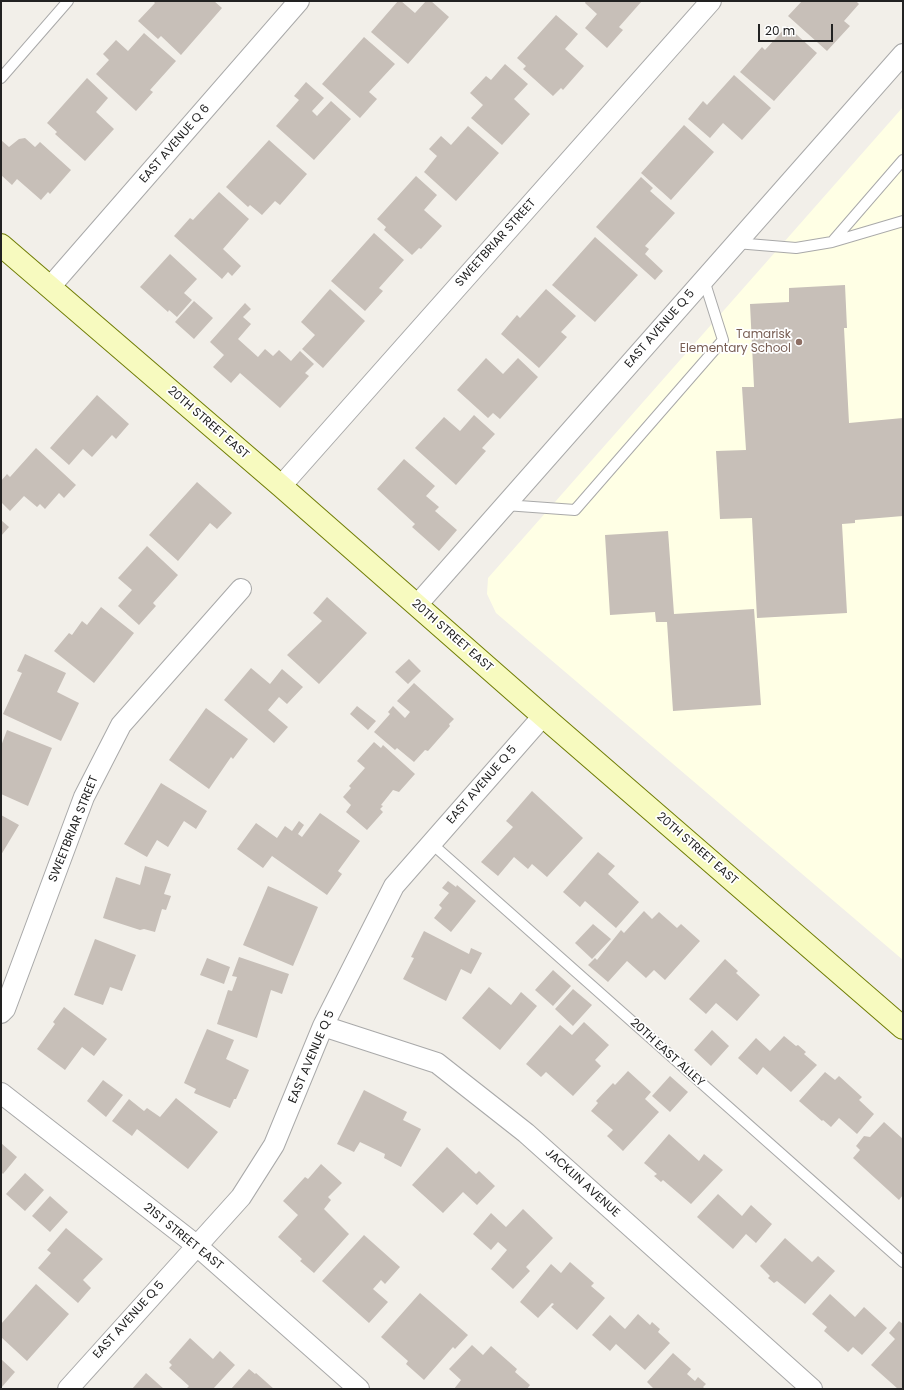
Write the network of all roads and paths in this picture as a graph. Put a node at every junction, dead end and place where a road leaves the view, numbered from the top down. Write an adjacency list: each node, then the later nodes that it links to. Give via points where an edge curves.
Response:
1 (68, 1): 5 (lane)
2 (299, 1): 12 (street, EAST AVENUE Q 6)
3 (711, 1): 13 (street, SWEETBRIAR STREET)
4 (903, 54): 9 (street, EAST AVENUE Q 5)
5 (1, 78)
6 (903, 160): 8 (lane)
7 (903, 221): 8 (lane)
8 (832, 242): 9 (lane, via 796,248)
9 (736, 243): 11 (street, EAST AVENUE Q 5)
10 (1, 245): 12 (street, 20TH STREET EAST)
11 (704, 280): 14 (street, EAST AVENUE Q 5); 14 (lane, via 723,340 575,510)
12 (50, 287): 13 (street, 20TH STREET EAST)
13 (281, 486): 16 (street, 20TH STREET EAST)
14 (505, 505): 16 (street, EAST AVENUE Q 5)
15 (241, 589): 19 (street, SWEETBRIAR STREET, via 121,725 84,797 5,1009)
16 (417, 604): 17 (street, 20TH STREET EAST)
17 (543, 716): 18 (street, EAST AVENUE Q 5); 21 (street, 20TH STREET EAST)
18 (432, 843): 20 (street, EAST AVENUE Q 5, via 394,886); 24 (lane, 20TH EAST ALLEY)
19 (1, 1013)
20 (323, 1026): 23 (street, EAST AVENUE Q 5, via 274,1145 241,1197); 27 (street, JACKLIN AVENUE, via 437,1063 526,1133)
21 (903, 1028)
22 (1, 1093): 23 (street, 21ST STREET EAST)
23 (196, 1245): 25 (street, EAST AVENUE Q 5); 26 (street, 21ST STREET EAST)
24 (903, 1262)
25 (68, 1389)
26 (359, 1389)
27 (812, 1389)

